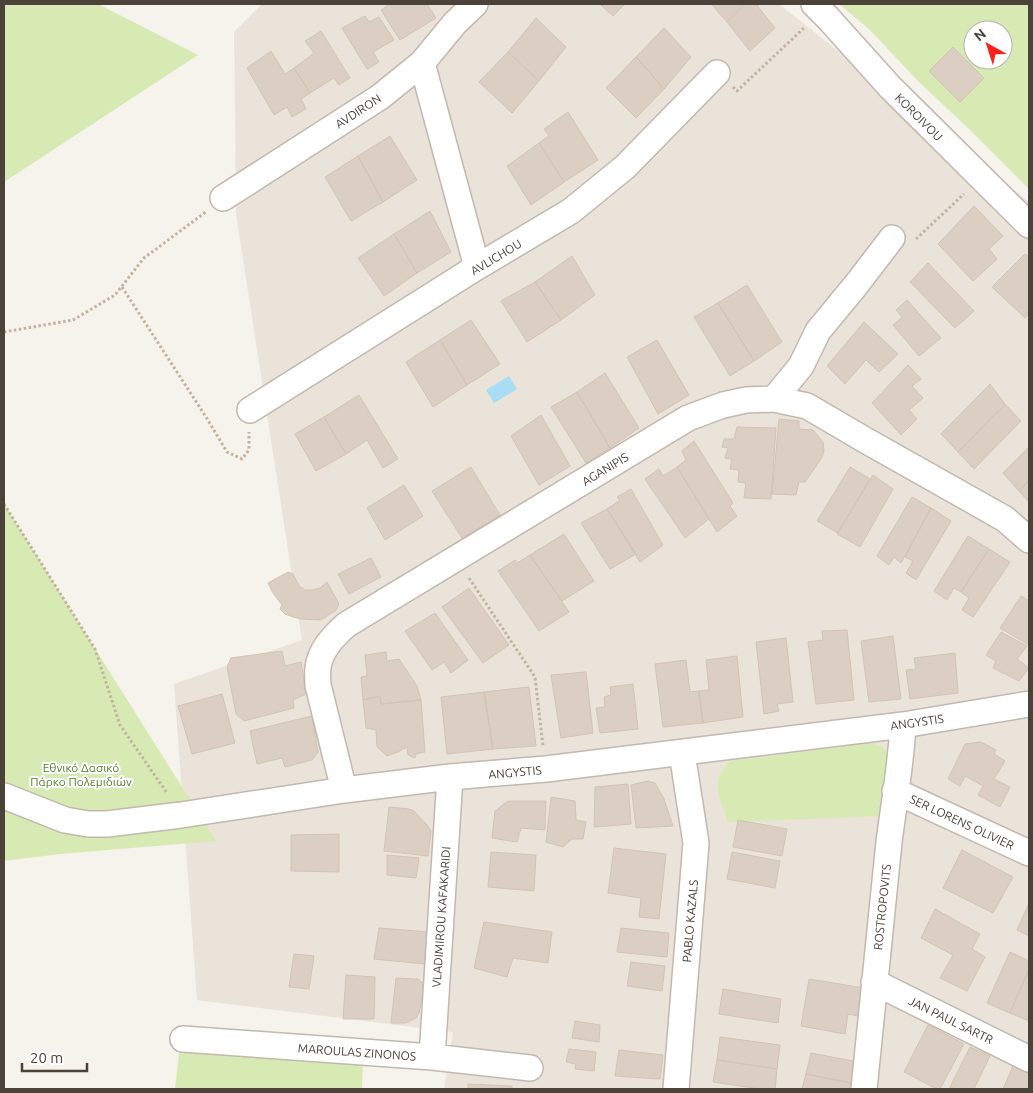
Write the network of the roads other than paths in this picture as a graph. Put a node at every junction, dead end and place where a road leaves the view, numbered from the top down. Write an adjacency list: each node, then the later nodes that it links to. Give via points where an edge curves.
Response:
1 (475, 4): 3 (street, AVDIRON)
2 (818, 7): 6 (street, KOROIVOU, via 890,87)
3 (422, 63): 5 (street, AVDIRON, via 380,97); 8 (street)
4 (717, 73): 8 (street, AVLICHOU, via 625,167 593,194 571,211)
5 (223, 198)
6 (1029, 225)
7 (892, 238): 9 (street, via 818,331 801,366)
8 (478, 267): 10 (street, AVLICHOU)
9 (774, 399): 11 (street, AGANIPIS, via 807,406 1005,519); 16 (street, AGANIPIS, via 730,403 688,418 346,625 332,637 318,668 318,685)
10 (250, 410)
11 (1029, 540)
12 (1029, 704): 13 (street, ANGYSTIS)
13 (903, 725): 14 (street, ANGYSTIS); 17 (street, ROSTROPOVITS)
14 (682, 753): 15 (street, ANGYSTIS); 25 (street, PABLO KAZALS, via 696,843)
15 (450, 778): 16 (street, ANGYSTIS); 22 (street, VLADIMIROU KAFAKARIDI)
16 (344, 790): 18 (street, ANGYSTIS, via 107,824 65,820)
17 (895, 791): 19 (street, SER LORENS OLIVIER); 20 (street, ROSTROPOVITS)
18 (4, 796)
19 (1029, 853)
20 (874, 982): 23 (street, JAN PAUL SARTR); 26 (street, ROSTROPOVITS)
21 (184, 1039): 22 (street, MAROULAS ZINONOS)
22 (432, 1057): 24 (street, MAROULAS ZINONOS)
23 (1029, 1058)
24 (530, 1068)
25 (676, 1089)
26 (864, 1089)

